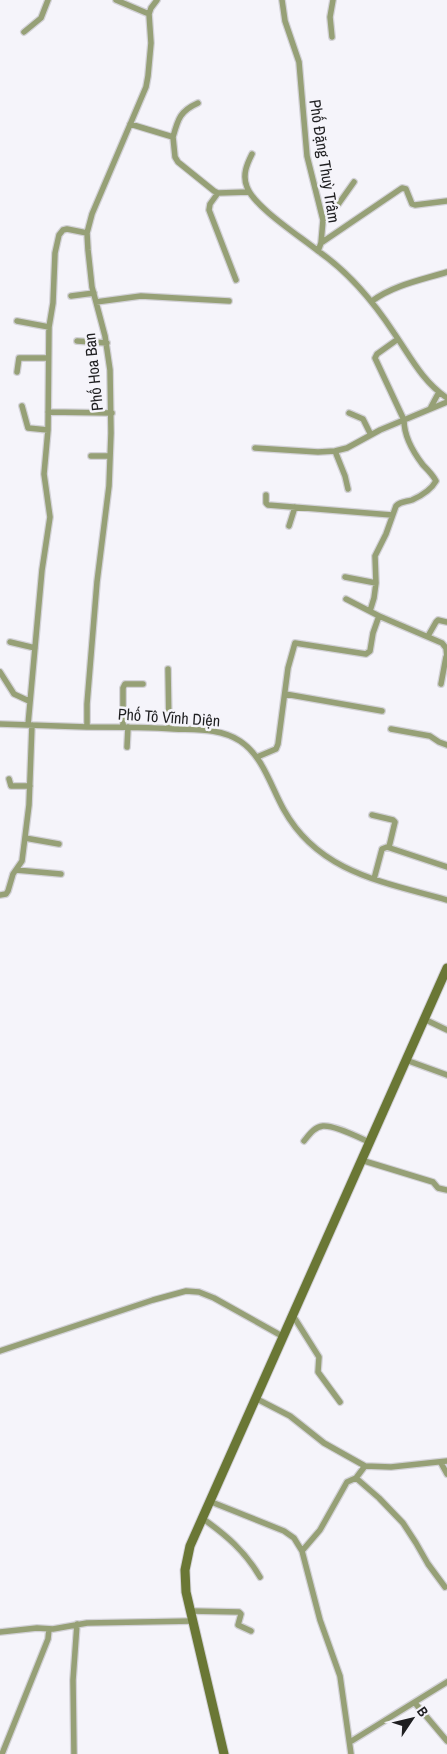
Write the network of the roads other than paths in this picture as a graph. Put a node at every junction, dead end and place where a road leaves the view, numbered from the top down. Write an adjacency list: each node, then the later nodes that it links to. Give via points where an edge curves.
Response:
1 (48, 0): 7 (street, via 41,18)
2 (116, 0): 6 (street)
3 (157, 0): 6 (street)
4 (282, 0): 17 (street, Phố Đặng Thuỳ Trâm, via 285,22 299,62 307,156)
5 (333, 0): 8 (street, via 330,17)
6 (149, 14): 10 (street, Phố Hoa Ban, via 148,76)
7 (24, 32)
8 (332, 37)
9 (198, 103): 11 (street, via 183,112)
10 (130, 124): 11 (street); 18 (street, Phố Hoa Ban)
11 (173, 138): 15 (street, via 178,162)
12 (252, 154): 14 (street, via 245,174)
13 (354, 182): 17 (street)
14 (249, 192): 15 (street); 20 (street, via 277,221)
15 (218, 193): 22 (street, via 209,210)
16 (447, 201): 19 (street, via 413,205 403,187)
17 (323, 220): 19 (street, Phố Đặng Thuỳ Trâm)
18 (87, 233): 23 (street, Phố Hoa Ban); 29 (street, via 67,229 60,232 55,253)
19 (321, 244): 20 (street, Phố Đặng Thuỳ Trâm)
20 (318, 251): 25 (street, via 348,275)
21 (447, 272): 25 (street, via 399,286)
22 (236, 280)
23 (94, 293): 24 (street); 26 (street, Phố Hoa Ban)
24 (71, 296)
25 (372, 301): 30 (street)
26 (96, 302): 27 (street, via 141,296); 32 (street, Phố Hoa Ban)
27 (229, 302)
28 (18, 321): 29 (street)
29 (49, 327): 33 (street)
30 (398, 339): 35 (street, via 420,372); 43 (street, via 375,358)
31 (77, 341): 32 (street)
32 (106, 343): 41 (street, Phố Hoa Ban)
33 (48, 358): 34 (street, via 19,358); 40 (street)
34 (17, 372)
35 (439, 392): 36 (street); 39 (street)
36 (447, 398)
37 (447, 402): 39 (street)
38 (22, 406): 44 (street, via 28,428)
39 (431, 407): 43 (street)
40 (48, 412): 41 (street); 44 (street)
41 (112, 413): 49 (street, Phố Hoa Ban)
42 (349, 413): 45 (street, via 363,419)
43 (404, 420): 45 (street); 53 (street, via 408,440 436,482 420,496 398,503)
44 (48, 430): 63 (street, via 44,474 50,517)
45 (371, 435): 47 (street)
46 (255, 448): 47 (street)
47 (335, 451): 50 (street)
48 (90, 456): 49 (street)
49 (110, 456): 74 (street, Phố Hoa Ban)
50 (348, 489)
51 (266, 495): 52 (street, via 268,505)
52 (295, 507): 53 (street); 54 (street)
53 (392, 515): 56 (street, via 375,556)
54 (289, 526)
55 (345, 577): 56 (street)
56 (376, 583): 58 (street)
57 (346, 599): 58 (street)
58 (370, 611): 59 (street)
59 (379, 616): 61 (street); 69 (street, via 370,651 366,654 295,643)
60 (447, 622): 61 (street, via 438,620)
61 (428, 636): 64 (street, via 442,643)
62 (10, 642): 63 (street)
63 (35, 648): 70 (street)
64 (446, 657): 68 (street)
65 (168, 669): 76 (street)
66 (0, 672): 70 (street, via 14,694)
67 (143, 684): 75 (street, via 125,684 123,688)
68 (441, 684)
69 (284, 694): 71 (street); 80 (street, via 276,749)
70 (29, 701): 73 (street)
71 (382, 711)
72 (0, 724): 73 (street, Phố Tô Vĩnh Diện)
73 (30, 725): 74 (street, Phố Tô Vĩnh Diện); 82 (street)
74 (87, 726): 75 (street, Phố Tô Vĩnh Diện)
75 (126, 727): 76 (street, Phố Tô Vĩnh Diện); 79 (street)
76 (169, 728): 80 (street, Phố Tô Vĩnh Diện, via 225,734 240,741)
77 (391, 728): 78 (street, via 430,736)
78 (447, 745)
79 (127, 747)
80 (257, 757): 90 (street, Phố Tô Vĩnh Diện, via 284,810 306,840 331,861)
81 (9, 779): 82 (street, via 11,786)
82 (30, 786): 84 (street)
83 (372, 815): 86 (street, via 395,822)
84 (25, 838): 85 (street); 88 (street, via 22,861)
85 (58, 844)
86 (389, 847): 87 (street); 90 (street, via 382,849)
87 (447, 867)
88 (16, 870): 89 (street); 91 (street, via 8,891)
89 (61, 874)
90 (374, 879): 92 (street, Phố Tô Vĩnh Diện)
91 (0, 895)
92 (447, 900)
93 (447, 968): 94 (street)
94 (424, 1019): 95 (street); 96 (street)
95 (447, 1030)
96 (406, 1060): 97 (street); 99 (street)
97 (447, 1075)
98 (304, 1141): 99 (street, via 323,1126)
99 (369, 1142): 100 (street)
100 (361, 1160): 101 (street, via 433,1182 438,1188); 102 (street)
101 (447, 1190)
102 (292, 1314): 103 (street); 106 (street, via 318,1357 318,1372)
103 (282, 1336): 104 (street, via 214,1298 186,1291); 105 (street)
104 (0, 1351)
105 (255, 1398): 108 (street, via 290,1416 324,1442); 111 (street)
106 (340, 1402)
107 (444, 1462): 108 (street); 109 (street)
108 (365, 1466): 110 (street)
109 (447, 1474)
110 (356, 1478): 113 (street, via 347,1482 320,1530); 115 (street, via 403,1523)
111 (209, 1501): 112 (street); 113 (street, via 284,1531 294,1538)
112 (202, 1518): 114 (street, via 238,1547); 116 (street, via 190,1546 185,1570)
113 (302, 1551): 125 (street, via 320,1620 340,1676)
114 (260, 1577)
115 (445, 1587)
116 (191, 1611): 117 (street); 121 (street, via 239,1612 238,1625)
117 (193, 1620): 118 (street); 128 (street)
118 (77, 1624): 119 (street); 127 (street, via 73,1680)
119 (49, 1629): 120 (street); 126 (street, via 45,1648)
120 (0, 1632)
121 (251, 1632)
122 (447, 1682): 123 (street)
123 (415, 1703): 124 (street); 125 (street)
124 (447, 1741)
125 (350, 1742): 129 (street)
126 (2, 1754)
127 (74, 1754)
128 (224, 1754)
129 (351, 1754)

